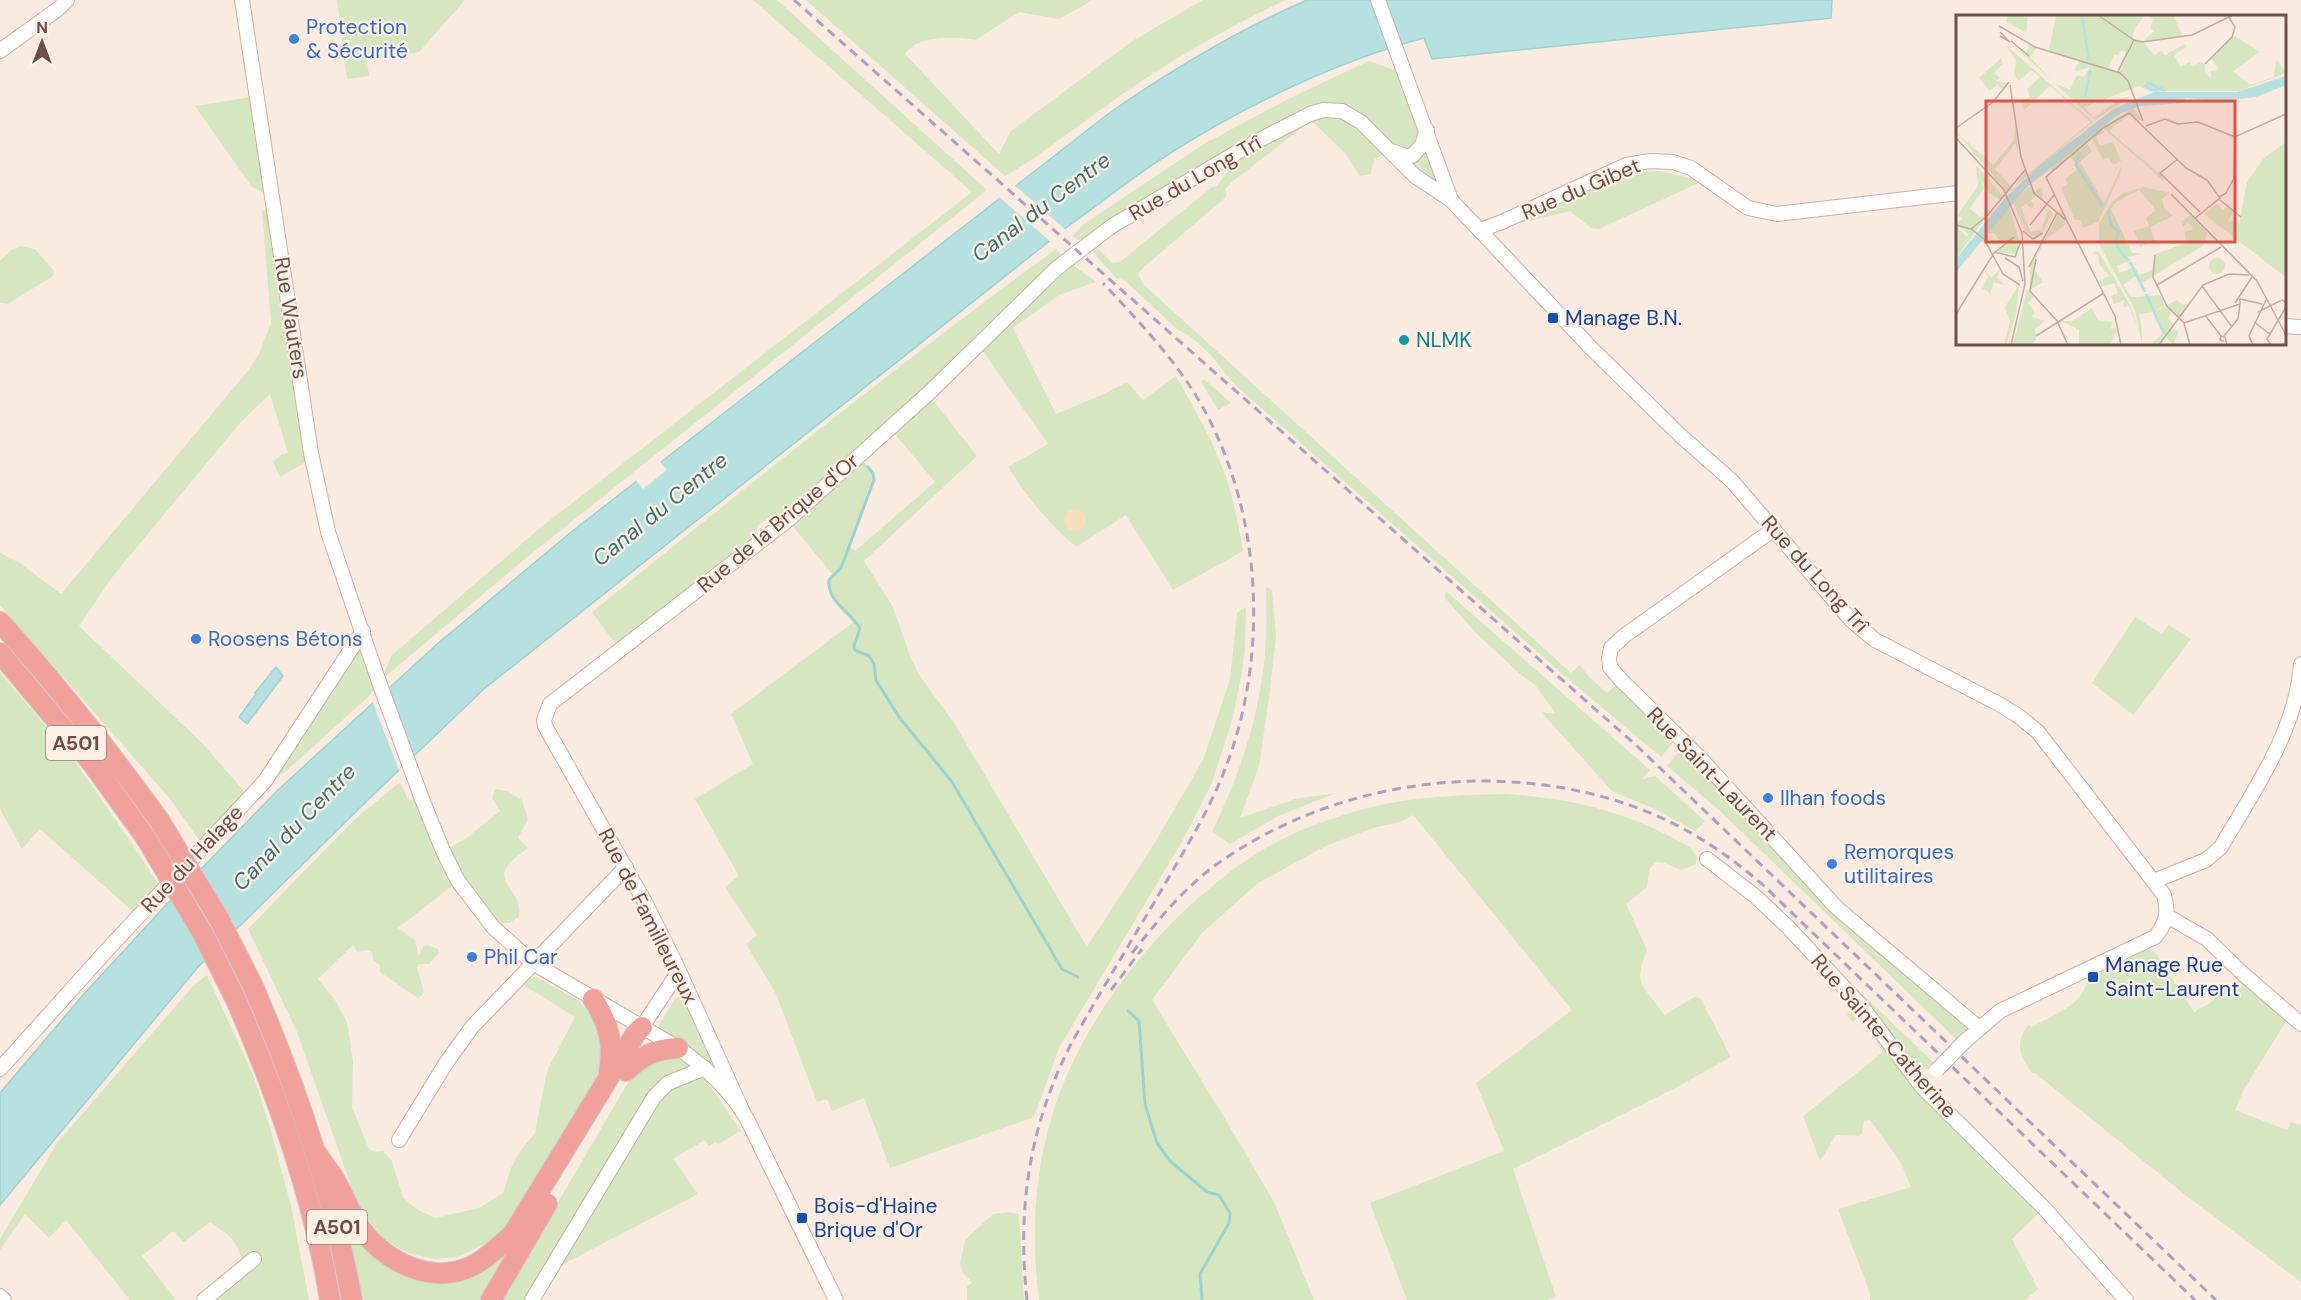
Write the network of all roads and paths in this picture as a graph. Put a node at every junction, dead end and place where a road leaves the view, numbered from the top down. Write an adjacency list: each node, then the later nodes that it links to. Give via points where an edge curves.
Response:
1 (68, 0): 4 (street)
2 (242, 0): 15 (street, Rue Wauters, via 318,493)
3 (1378, 0): 5 (street)
4 (0, 51)
5 (1427, 130): 6 (street, via 1413,156); 8 (street)
6 (1391, 151): 8 (street, Rue du Long Trî, via 1415,176); 10 (street, Rue du Long Trî, via 1351,115 1323,110 1310,114 1112,226 1057,268)
7 (1956, 193): 9 (street, Rue du Gibet, via 1777,214 1748,208 1691,168 1650,160 1626,165 1502,222)
8 (1451, 200): 9 (street, Rue du Long Trî)
9 (1484, 235): 13 (street, Rue du Long Trî, via 1638,395 1732,481)
10 (1011, 311): 18 (street, Rue de la Brique d'Or, via 931,391 788,520 550,704)
11 (2286, 326): 12 (street)
12 (2301, 327)
13 (1774, 530): 22 (street, Rue du Long Trî, via 1838,607 1866,633 1999,704 2038,732); 28 (street, Rue Saint-Laurent, via 1624,636 1611,648 1610,667 1701,759 1837,908)
14 (0, 622): 38 (highway, A501, bridge, via 108,749 159,820 219,920 284,1059)
15 (363, 631): 19 (street, Rue Wauters); 32 (street, Rue du Halage, via 265,781)
16 (0, 653): 39 (highway, A501, bridge, via 92,764 146,838 203,934 264,1063 297,1160)
17 (2301, 664): 22 (street, via 2294,706 2282,738 2221,847 2206,860)
18 (544, 726): 21 (street, Rue de Familleureux)
19 (421, 796): 24 (street, Rue de Familleureux, via 458,881 493,927)
20 (1707, 860): 35 (street, Rue Sainte-Catherine, via 1788,927 1863,1008)
21 (626, 867): 24 (street); 25 (street, Rue de Familleureux)
22 (2154, 881): 23 (street, Rue du Long Trî, via 2164,895)
23 (2167, 916): 27 (street, via 2207,939); 28 (street, via 2155,937 2000,1011)
24 (533, 963): 26 (street, Rue de Familleureux); 37 (street, via 459,1043)
25 (679, 971): 29 (street); 36 (street, Rue de Familleureux)
26 (593, 999): 29 (street, Rue de Familleureux); 34 (highway, via 607,1022 612,1044)
27 (2301, 1024)
28 (1979, 1028): 35 (street, bridge)
29 (646, 1029): 30 (street, Rue de Familleureux); 33 (highway); 34 (highway, via 636,1033)
30 (678, 1048): 31 (street, Rue de Familleureux); 33 (highway, via 650,1052)
31 (705, 1068): 36 (street, Rue de Familleureux); 48 (street, via 668,1083 654,1097)
32 (0, 1069)
33 (626, 1071): 47 (highway)
34 (608, 1080): 38 (highway, via 513,1234 489,1255 458,1272 435,1274 416,1270 377,1246 361,1229)
35 (1922, 1087): 50 (street, Rue Sainte-Catherine, via 2044,1208)
36 (742, 1110): 49 (street, Rue de Familleureux)
37 (399, 1140)
38 (317, 1154): 46 (highway, A501)
39 (319, 1246): 44 (highway); 45 (highway, A501)
40 (254, 1259): 43 (street)
41 (0, 1296): 42 (street)
42 (4, 1300)
43 (204, 1300)
44 (318, 1300)
45 (330, 1300)
46 (352, 1300)
47 (490, 1300)
48 (532, 1300)
49 (836, 1300)
50 (2126, 1300)

